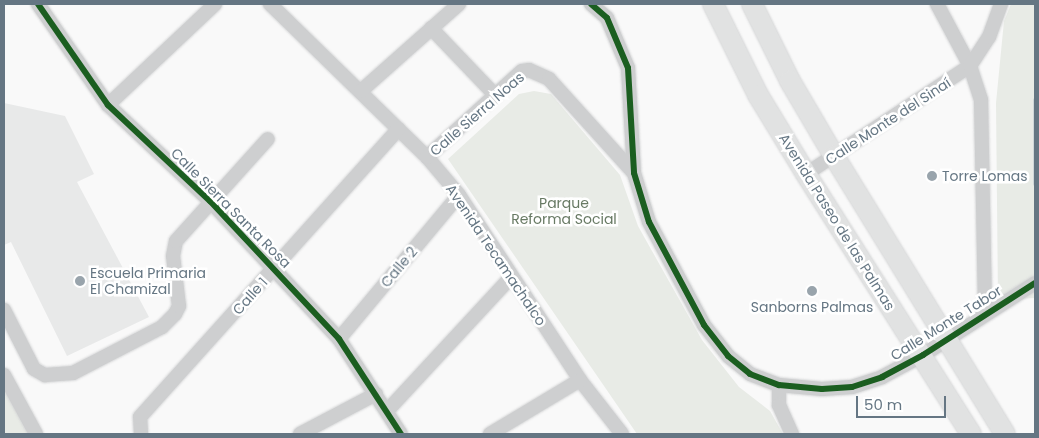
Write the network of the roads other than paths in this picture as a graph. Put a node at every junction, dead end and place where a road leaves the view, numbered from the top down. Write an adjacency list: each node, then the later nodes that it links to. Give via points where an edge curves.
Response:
1 (38, 4): 14 (street, Calle Sierra Santa Rosa)
2 (215, 4): 14 (street)
3 (270, 4): 12 (street, Avenida Tecamachalco)
4 (459, 4): 10 (street)
5 (591, 4): 19 (street, via 607,18 628,68)
6 (713, 4): 20 (main road, Avenida Paseo de las Palmas, via 758,95)
7 (752, 4): 17 (main road, via 786,73)
8 (936, 4): 11 (street)
9 (1001, 4): 11 (street, via 989,37)
10 (431, 28): 12 (street); 13 (street)
11 (970, 66): 17 (street, Calle Monte del Sinaí); 27 (street, via 981,100)
12 (361, 91): 15 (street, Avenida Tecamachalco)
13 (495, 95): 18 (street, Calle Sierra Noas); 19 (street, Calle Sierra Noas, via 522,71 542,75)
14 (108, 105): 22 (street, Calle Sierra Santa Rosa)
15 (398, 129): 18 (street, Avenida Tecamachalco); 23 (street, Calle 1)
16 (268, 139): 22 (street)
17 (834, 156): 20 (street, Calle Monte del Sinaí); 29 (main road)
18 (427, 157): 21 (street, Avenida Tecamachalco)
19 (634, 173): 33 (street, Calle Monte Tabor, via 649,222 704,325 728,356 764,382)
20 (806, 174): 30 (main road, Avenida Paseo de las Palmas)
21 (459, 195): 24 (street, Avenida Tecamachalco); 28 (street, Calle 2)
22 (210, 201): 23 (street, Calle Sierra Santa Rosa); 26 (street, via 176,241 174,256 179,306 170,322 73,373 45,375 34,369)
23 (276, 268): 28 (street, Calle Sierra Santa Rosa); 37 (street, Calle 1, via 140,417)
24 (511, 277): 32 (street, Avenida Tecamachalco); 35 (street)
25 (1029, 286): 27 (street, Calle Monte Tabor)
26 (4, 310)
27 (985, 313): 29 (street, Calle Monte Tabor)
28 (338, 339): 34 (street, Calle Sierra Santa Rosa)
29 (948, 339): 30 (street, Calle Monte Tabor); 44 (main road)
30 (923, 355): 33 (street, Calle Monte Tabor, via 882,378 852,387 822,389); 43 (main road, Avenida Paseo de las Palmas)
31 (4, 375): 36 (street)
32 (580, 380): 40 (street); 41 (street, Avenida Tecamachalco)
33 (779, 385): 42 (street, via 779,405)
34 (376, 394): 35 (street, Calle Sierra Santa Rosa); 38 (street)
35 (387, 411): 39 (street, Calle Sierra Santa Rosa)
36 (36, 434)
37 (141, 434)
38 (300, 434)
39 (400, 434)
40 (490, 434)
41 (622, 434)
42 (792, 434)
43 (971, 434)
44 (1005, 434)

